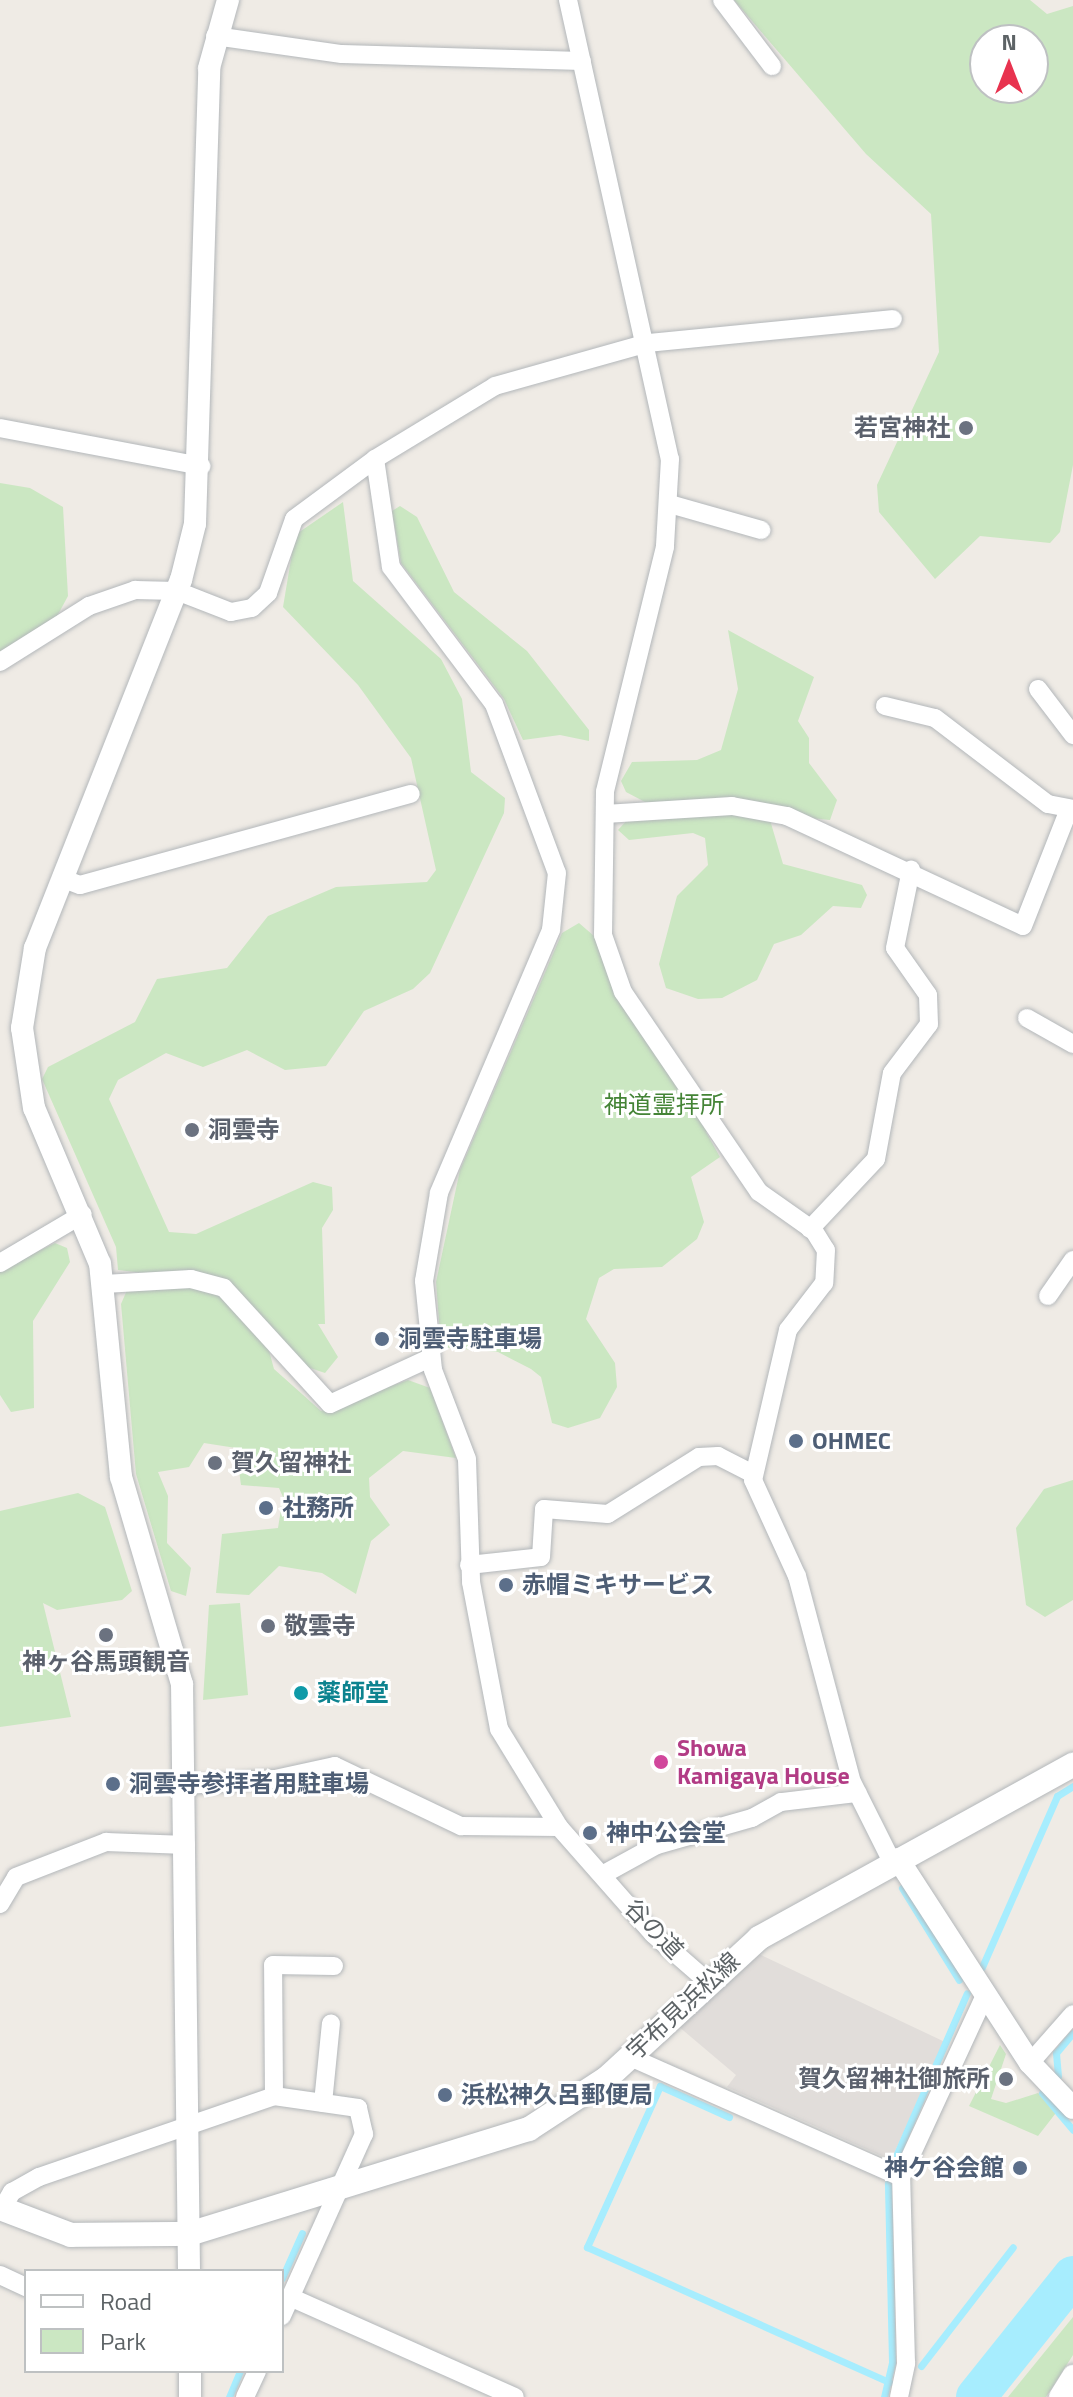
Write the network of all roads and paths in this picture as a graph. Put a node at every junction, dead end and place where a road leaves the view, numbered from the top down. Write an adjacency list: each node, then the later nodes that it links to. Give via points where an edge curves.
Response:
1 (228, 0): 4 (street)
2 (568, 0): 5 (street)
3 (722, 0): 6 (street)
4 (215, 36): 5 (street, via 342,54); 11 (street)
5 (582, 61): 8 (street)
6 (772, 66)
7 (893, 319): 8 (street)
8 (648, 343): 10 (street, via 495,386); 12 (street, via 667,429)
9 (0, 428): 11 (street)
10 (375, 459): 14 (street, via 294,519 268,593 252,608 231,612); 32 (street, 谷の道, via 391,567 494,704 552,855 558,892 551,930 439,1193 424,1281)
11 (201, 466): 14 (street)
12 (670, 504): 13 (street); 21 (street)
13 (761, 530)
14 (177, 591): 15 (street, via 111,596); 23 (street)
15 (0, 662)
16 (1038, 689): 18 (street)
17 (885, 706): 20 (street, via 935,718 1048,804)
18 (1073, 735)
19 (411, 794): 23 (street, via 80,885)
20 (1071, 809): 22 (street, via 1023,926)
21 (605, 814): 22 (street, via 760,809); 27 (street, via 602,915 614,974 759,1192)
22 (911, 870): 27 (street, via 895,948 928,995 929,1024 892,1073 876,1159)
23 (64, 879): 26 (street, via 28,974 23,1055 39,1121)
24 (1027, 1018): 25 (street)
25 (1073, 1044)
26 (83, 1214): 29 (street); 30 (street)
27 (810, 1229): 33 (street, via 826,1250 824,1283 788,1330)
28 (1073, 1260): 31 (street)
29 (0, 1263)
30 (104, 1284): 32 (street, via 191,1279 224,1288 330,1404); 36 (street, via 121,1477 179,1666)
31 (1048, 1296)
32 (430, 1358): 34 (street, 谷の道, via 467,1459)
33 (753, 1474): 34 (street, via 718,1456 699,1457 608,1514 544,1509 541,1557); 37 (street, via 797,1576)
34 (469, 1565): 38 (street, 谷の道, via 499,1729)
35 (1073, 1765): 40 (main road, 宇布見浜松線)
36 (186, 1785): 38 (street, via 275,1779 335,1766 461,1826); 39 (street)
37 (857, 1793): 40 (street); 41 (street, via 781,1802 752,1818 657,1845)
38 (559, 1827): 41 (street, 谷の道)
39 (186, 1845): 42 (street, via 106,1842 16,1877); 53 (street)
40 (895, 1860): 44 (main road, 宇布見浜松線, via 759,1938); 45 (street)
41 (604, 1874): 44 (street, 谷の道, via 653,1934)
42 (0, 1904)
43 (334, 1966): 50 (street, via 273,1965)
44 (706, 1980): 48 (main road, 宇布見浜松線)
45 (984, 1997): 49 (street); 54 (street)
46 (1073, 2014): 49 (street)
47 (331, 2023): 51 (street)
48 (630, 2057): 54 (street); 55 (main road, 宇布見浜松線, via 583,2098 529,2129)
49 (1030, 2063): 52 (street)
50 (274, 2096): 51 (street); 53 (street)
51 (323, 2103): 55 (street, via 358,2108 364,2134)
52 (1073, 2108)
53 (188, 2124): 56 (street, via 39,2177 12,2192); 57 (street)
54 (901, 2177): 69 (street, via 906,2363)
55 (339, 2189): 57 (main road, 宇布見浜松線); 61 (street)
56 (1, 2208): 57 (main road, 宇布見浜松線, via 87,2237)
57 (189, 2234): 58 (street)
58 (189, 2269)
59 (0, 2275): 60 (street)
60 (24, 2286)
61 (290, 2297): 62 (street); 68 (street)
62 (284, 2311)
63 (190, 2373): 66 (street)
64 (256, 2373): 67 (street)
65 (1073, 2376): 70 (street)
66 (190, 2397)
67 (245, 2397)
68 (515, 2397)
69 (899, 2397)
70 (1060, 2397)

